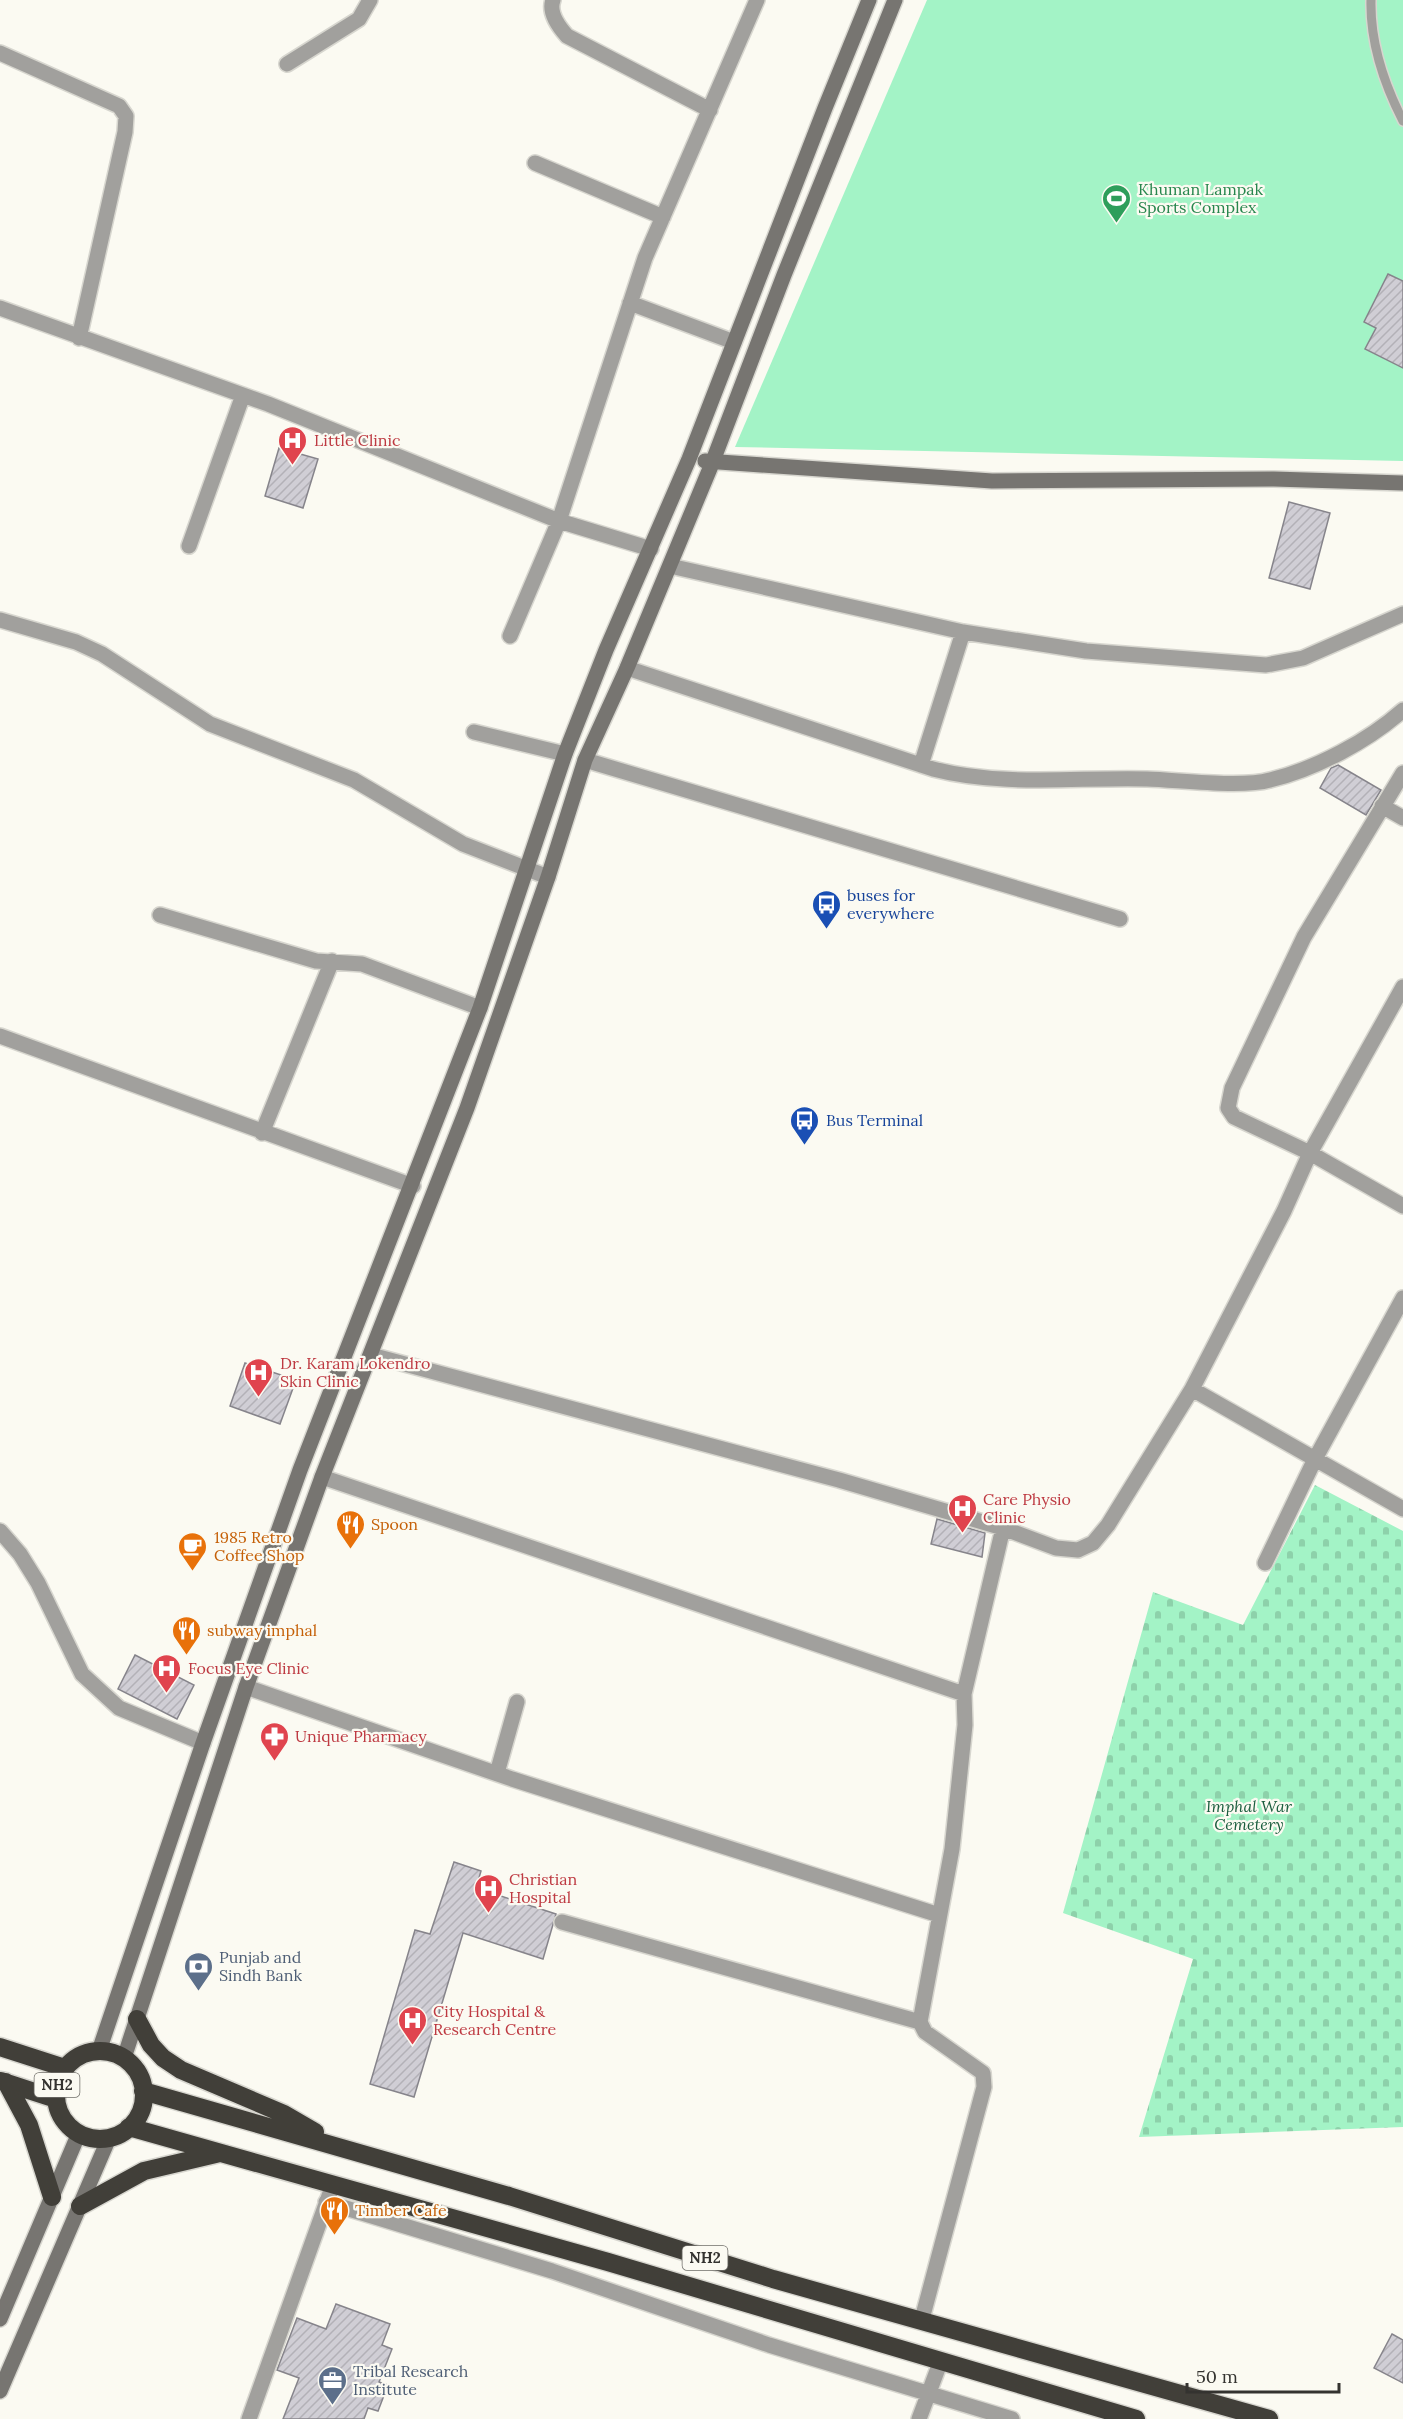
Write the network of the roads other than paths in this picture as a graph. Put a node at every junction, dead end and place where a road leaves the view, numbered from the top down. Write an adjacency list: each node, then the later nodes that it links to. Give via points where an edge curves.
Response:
1 (370, 0): 8 (street, via 359,19)
2 (757, 0): 9 (street)
3 (869, 0): 16 (main road)
4 (895, 0): 19 (main road)
5 (1371, 0): 10 (lane, via 1376,51)
6 (548, 2): 9 (street, via 556,23 567,36)
7 (0, 53): 15 (street, via 119,106 126,116)
8 (287, 64)
9 (710, 110): 12 (street)
10 (1403, 121)
11 (535, 163): 12 (street)
12 (663, 217): 13 (street)
13 (630, 303): 16 (street); 21 (street)
14 (0, 308): 15 (street)
15 (79, 338): 17 (street)
16 (734, 342): 18 (main road)
17 (243, 395): 21 (street); 22 (street)
18 (689, 459): 19 (main road); 23 (main road)
19 (712, 462): 20 (main road, via 992,481 1274,479); 24 (main road)
20 (1403, 483)
21 (559, 521): 23 (street); 28 (street)
22 (189, 546)
23 (651, 549): 32 (main road)
24 (670, 566): 27 (street); 29 (main road)
25 (1403, 614): 27 (street, via 1303,658 1266,665 1086,651)
26 (0, 620): 38 (street, via 76,642 102,654 210,724 354,780 463,844)
27 (963, 632): 34 (street)
28 (510, 636)
29 (627, 668): 33 (main road); 34 (street)
30 (1403, 710): 34 (street, via 1384,728 1356,744 1270,780 1246,783 1003,780 958,776)
31 (474, 732): 32 (street)
32 (566, 754): 38 (main road)
33 (585, 760): 39 (main road); 41 (street)
34 (921, 765)
35 (1403, 773): 36 (street)
36 (1382, 806): 37 (street); 47 (street, via 1304,938 1228,1098 1228,1108 1234,1117)
37 (1403, 818)
38 (529, 869): 39 (street); 44 (main road)
39 (549, 877): 51 (main road, via 467,1108)
40 (160, 915): 42 (street, via 305,958)
41 (1120, 919)
42 (332, 962): 44 (street, via 362,964); 46 (street)
43 (1403, 987): 47 (street)
44 (480, 1008): 48 (main road)
45 (0, 1036): 46 (street)
46 (262, 1133): 48 (street)
47 (1310, 1153): 49 (street); 54 (street)
48 (412, 1186): 50 (main road)
49 (1403, 1206)
50 (387, 1248): 51 (main road); 64 (main road, via 300,1470)
51 (409, 1256): 53 (main road)
52 (1403, 1298): 55 (street)
53 (371, 1355): 56 (main road); 58 (street)
54 (1192, 1389): 55 (street); 58 (street, via 1108,1526 1093,1543 1078,1550 1056,1548)
55 (1315, 1459): 57 (street); 60 (street)
56 (322, 1477): 61 (main road); 62 (street)
57 (1403, 1509)
58 (1003, 1528): 62 (street)
59 (0, 1531): 64 (street, via 38,1582 82,1674 119,1708)
60 (1265, 1563)
61 (246, 1688): 65 (street); 68 (main road)
62 (964, 1694): 66 (street, via 965,1725 952,1849)
63 (517, 1702): 65 (street)
64 (203, 1743): 71 (main road)
65 (497, 1773): 66 (street)
66 (939, 1916): 69 (street)
67 (562, 1922): 69 (street)
68 (137, 2019): 72 (main road); 80 (highway, via 162,2058 181,2070 284,2114)
69 (920, 2022): 87 (street, via 925,2032 983,2073 984,2087)
70 (0, 2047): 73 (highway, NH2)
71 (99, 2051): 72 (highway); 73 (highway, NH2, via 86,2053)
72 (124, 2058): 75 (highway, via 140,2078)
73 (65, 2068): 76 (highway, NH2)
74 (3, 2081): 76 (highway, NH2); 83 (highway, via 29,2125)
75 (143, 2091): 77 (highway, via 142,2104); 80 (highway, NH2)
76 (56, 2099): 78 (highway, NH2, via 68,2125)
77 (129, 2127): 79 (highway); 81 (highway, NH2)
78 (79, 2133): 79 (highway); 83 (main road)
79 (109, 2138): 85 (main road)
80 (341, 2147): 87 (highway, NH2, via 773,2279)
81 (221, 2152): 82 (highway, NH2); 85 (highway, via 144,2171)
82 (333, 2183): 84 (street); 88 (highway, NH2)
83 (52, 2197): 86 (main road)
84 (326, 2202): 90 (street); 91 (street)
85 (80, 2206): 89 (main road)
86 (0, 2319)
87 (922, 2319): 95 (highway, NH2)
88 (940, 2363): 90 (street); 94 (highway, NH2)
89 (0, 2391)
90 (929, 2393): 92 (street); 93 (street)
91 (249, 2419)
92 (919, 2419)
93 (1012, 2419)
94 (1136, 2419)
95 (1269, 2419)

